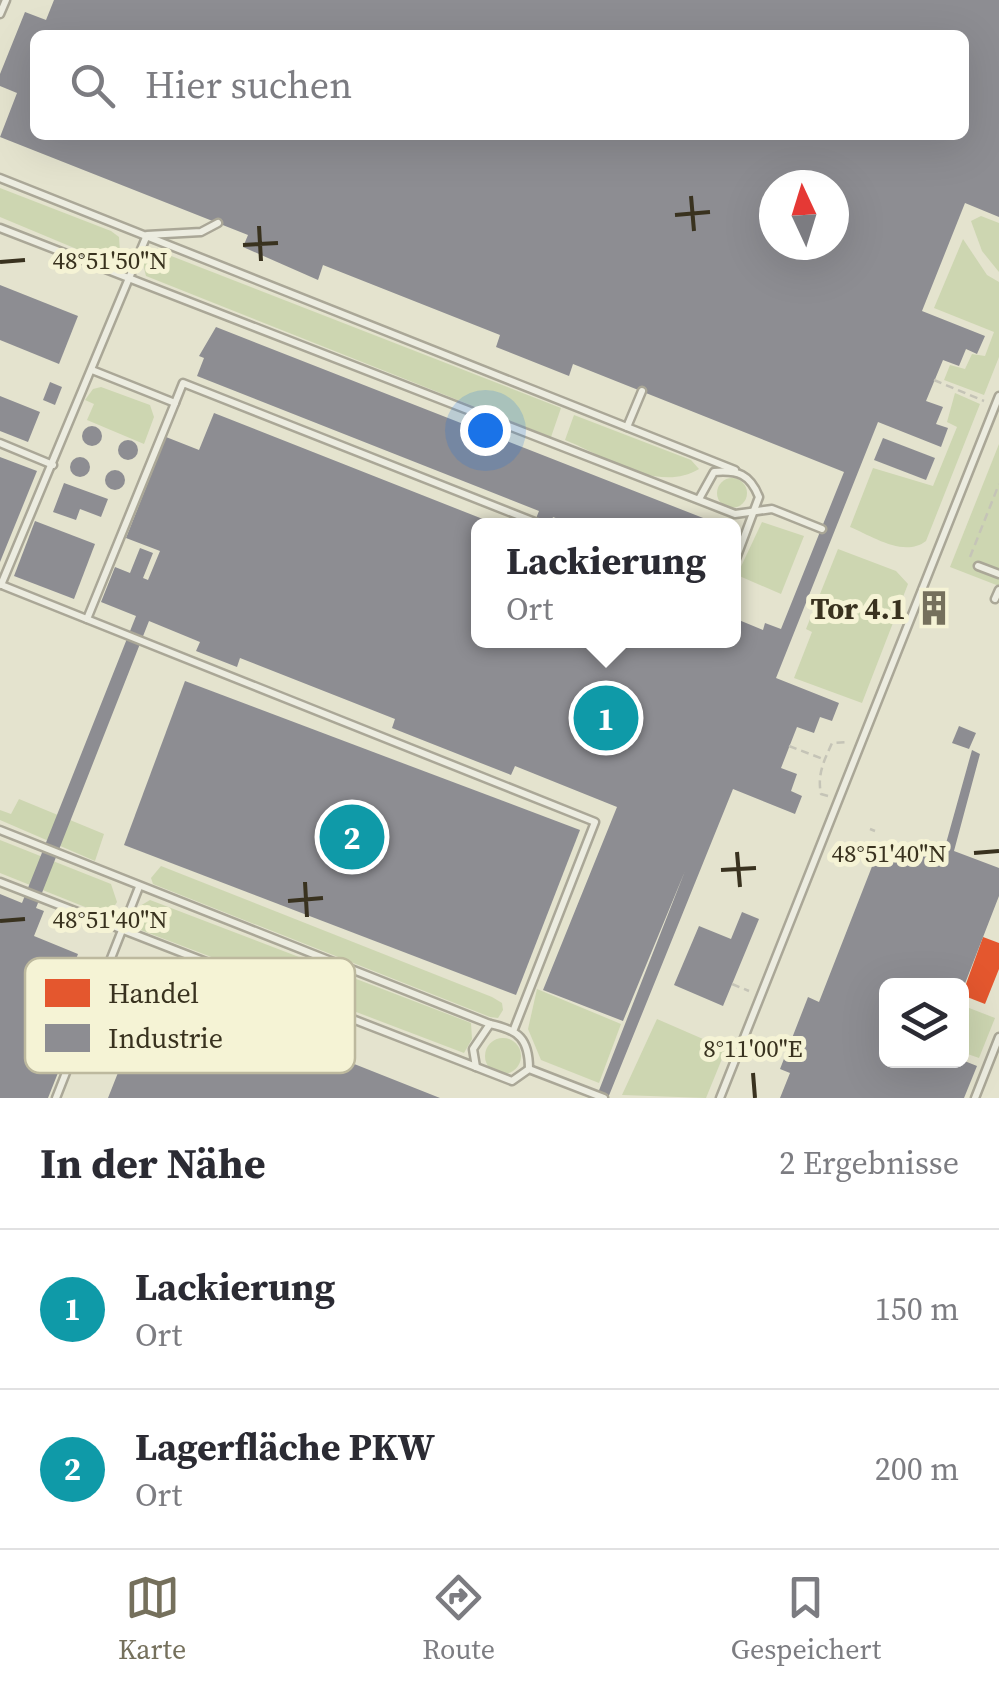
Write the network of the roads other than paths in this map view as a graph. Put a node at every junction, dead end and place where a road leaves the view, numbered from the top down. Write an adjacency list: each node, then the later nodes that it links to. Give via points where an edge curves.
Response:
1 (6, 0): 2 (lane)
2 (0, 14)
3 (0, 178): 6 (lane)
4 (218, 223): 6 (lane, via 201,232)
5 (0, 228): 7 (lane)
6 (146, 235): 7 (lane); 12 (lane)
7 (128, 276): 8 (lane); 16 (lane)
8 (92, 370): 11 (lane); 14 (lane)
9 (642, 392): 12 (lane)
10 (999, 396): 44 (lane)
11 (174, 402): 18 (lane, via 183,383); 26 (lane)
12 (627, 427): 15 (lane)
13 (0, 443): 14 (lane)
14 (53, 465): 23 (lane)
15 (735, 470): 16 (lane, via 714,472); 17 (lane, via 752,480)
16 (699, 499): 17 (lane, via 735,514)
17 (755, 510): 19 (lane, via 772,509); 20 (lane)
18 (525, 518)
19 (822, 529)
20 (741, 546)
21 (978, 566): 22 (lane)
22 (999, 574)
23 (2, 585): 26 (lane)
24 (999, 590): 25 (lane)
25 (995, 599)
26 (87, 619): 37 (lane, via 595,822)
27 (0, 830): 29 (lane)
28 (0, 882): 30 (lane)
29 (138, 887): 30 (lane); 33 (lane)
30 (122, 930): 31 (lane); 32 (lane)
31 (111, 958)
32 (194, 958)
33 (320, 958)
34 (355, 971): 36 (lane)
35 (355, 1020): 39 (lane)
36 (490, 1024): 37 (lane); 39 (lane, via 473,1049)
37 (514, 1029): 40 (lane, via 529,1047)
38 (999, 1037): 45 (lane)
39 (476, 1067): 40 (lane, via 512,1081)
40 (530, 1069): 43 (lane)
41 (66, 1073): 42 (lane)
42 (56, 1098)
43 (604, 1098)
44 (720, 1098)
45 (975, 1098)

